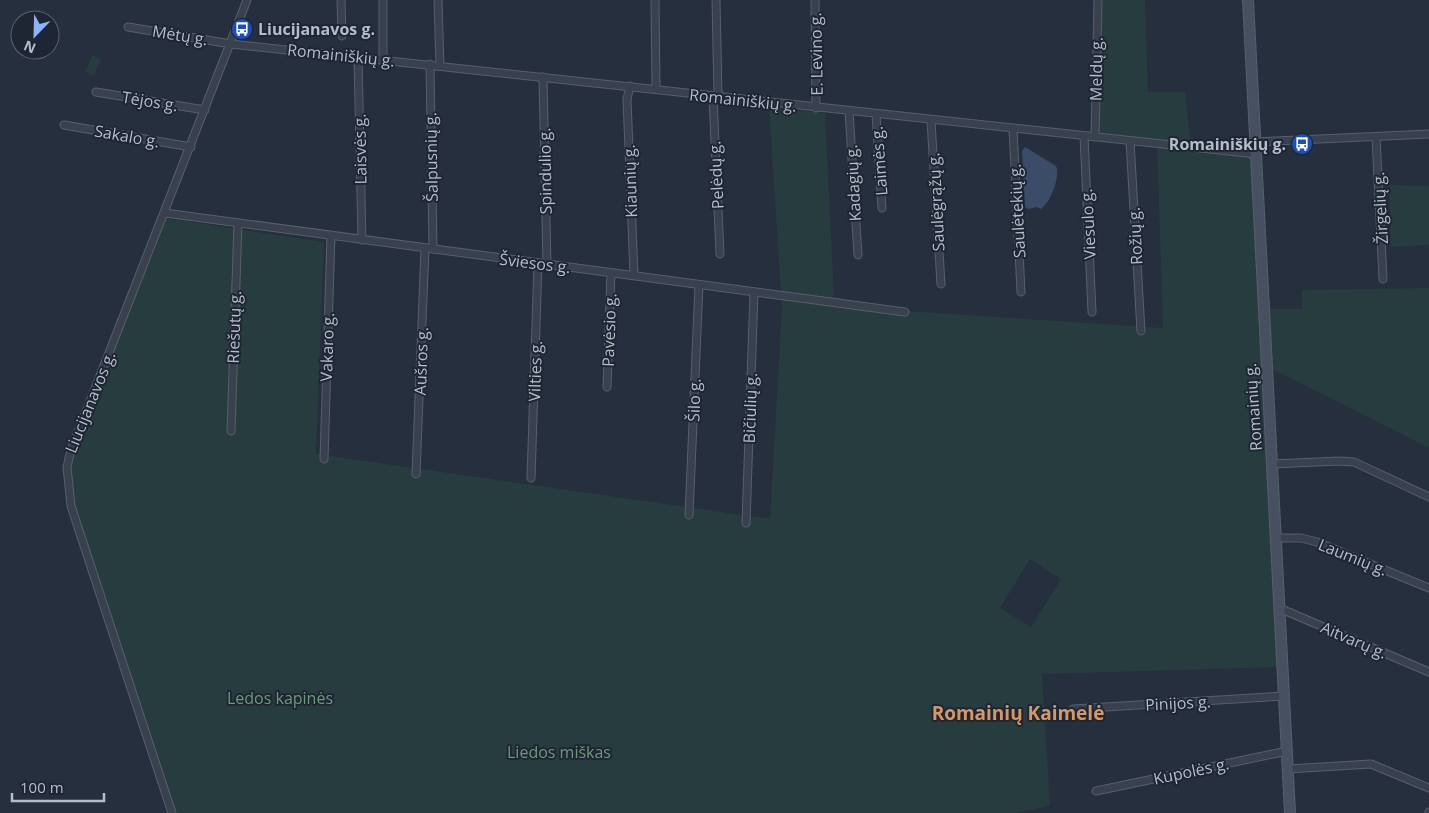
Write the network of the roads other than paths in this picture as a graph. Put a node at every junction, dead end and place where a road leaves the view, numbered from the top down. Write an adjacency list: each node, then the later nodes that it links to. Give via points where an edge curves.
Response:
1 (246, 0): 12 (street, Liucijanavos g.)
2 (341, 0): 11 (street, Romainiškių g.)
3 (383, 0): 14 (street)
4 (438, 0): 16 (street)
5 (654, 0): 19 (street)
6 (716, 0): 21 (street, Pelėdų g.)
7 (815, 0): 22 (street, E. Levino g.)
8 (1098, 0): 31 (street, Meldų g.)
9 (1248, 0): 34 (main road, Romainių g.)
10 (128, 27): 12 (street, Mėtų g.)
11 (342, 36)
12 (231, 44): 13 (street, Romainiškių g.); 23 (street, Liucijanavos g.)
13 (358, 58): 14 (street, Romainiškių g.); 41 (street, Laisvės g.)
14 (383, 59): 15 (street, Romainiškių g.)
15 (430, 64): 16 (street, Romainiškių g.); 42 (street, Šalpusnių g.)
16 (440, 66): 17 (street, Romainiškių g.)
17 (542, 77): 18 (street, Romainiškių g.); 46 (street, Spindulio g.)
18 (630, 86): 19 (street, Romainiškių g.); 48 (street, Kiaunių g., via 627,99)
19 (656, 89): 21 (street, Romainiškių g.)
20 (96, 92): 23 (street, Tėjos g.)
21 (715, 97): 22 (street, Romainiškių g.); 43 (street, Pelėdų g.)
22 (816, 108): 24 (street, Romainiškių g.)
23 (205, 110): 35 (street, Liucijanavos g.)
24 (849, 111): 25 (street, Romainiškių g.); 44 (street, Kadagių g.)
25 (876, 114): 26 (street, Romainiškių g.); 37 (street, Laimės g.)
26 (932, 121): 28 (street, Romainiškių g.); 50 (street, Saulėgrąžų g.)
27 (64, 125): 35 (street, Sakalo g.)
28 (1013, 129): 30 (street, Romainiškių g.); 53 (street, Saulėtekių g.)
29 (1429, 134): 32 (street)
30 (1084, 136): 31 (street, Romainiškių g.); 55 (street, Viesulo g.)
31 (1095, 137): 33 (street, Romainiškių g.)
32 (1376, 137): 34 (street); 49 (street, Žirgelių g.)
33 (1130, 141): 36 (street, Romainiškių g.); 56 (street, Rožių g.)
34 (1255, 142): 36 (main road, Romainių g.)
35 (190, 147): 38 (street, Liucijanavos g.)
36 (1256, 154): 60 (main road, Romainių g.)
37 (882, 208)
38 (165, 213): 39 (street, Šviesos g.); 76 (street, Liucijanavos g., via 67,467 71,506)
39 (238, 223): 40 (street, Šviesos g.); 58 (street, Riešutų g.)
40 (331, 236): 41 (street, Šviesos g.); 59 (street, Vakaro g.)
41 (362, 240): 42 (street, Šviesos g.)
42 (429, 249): 45 (street, Šviesos g.); 61 (street, Aušros g.)
43 (720, 254)
44 (858, 256)
45 (538, 263): 46 (street, Šviesos g.); 62 (street, Vilties g.)
46 (547, 265): 47 (street, Šviesos g.)
47 (612, 272): 48 (street, Šviesos g.); 57 (street, Pavėsio g.)
48 (634, 275): 51 (street, Šviesos g.)
49 (1383, 279)
50 (941, 284)
51 (699, 285): 52 (street, Šviesos g.); 64 (street, Šilo g.)
52 (754, 292): 54 (street, Šviesos g.); 65 (street, Bičiulių g.)
53 (1021, 292)
54 (904, 312)
55 (1092, 312)
56 (1141, 331)
57 (607, 387)
58 (231, 431)
59 (324, 459)
60 (1272, 464): 63 (street, via 1354,462); 66 (main road, Romainių g.)
61 (416, 474)
62 (532, 478)
63 (1429, 497)
64 (690, 515)
65 (746, 523)
66 (1275, 538): 67 (street, Laumių g., via 1317,542); 68 (main road, Romainių g.)
67 (1429, 588)
68 (1278, 608): 69 (street, Aitvarų g.); 70 (main road, Romainių g.)
69 (1429, 672)
70 (1284, 696): 71 (street, Pinijos g.); 72 (main road, Romainių g.)
71 (1073, 709)
72 (1287, 751): 73 (main road, Romainių g.); 75 (street, Kupolės g.)
73 (1288, 769): 74 (street, via 1371,764); 77 (main road, Romainių g.)
74 (1429, 788)
75 (1096, 791)
76 (172, 813)
77 (1290, 813)

